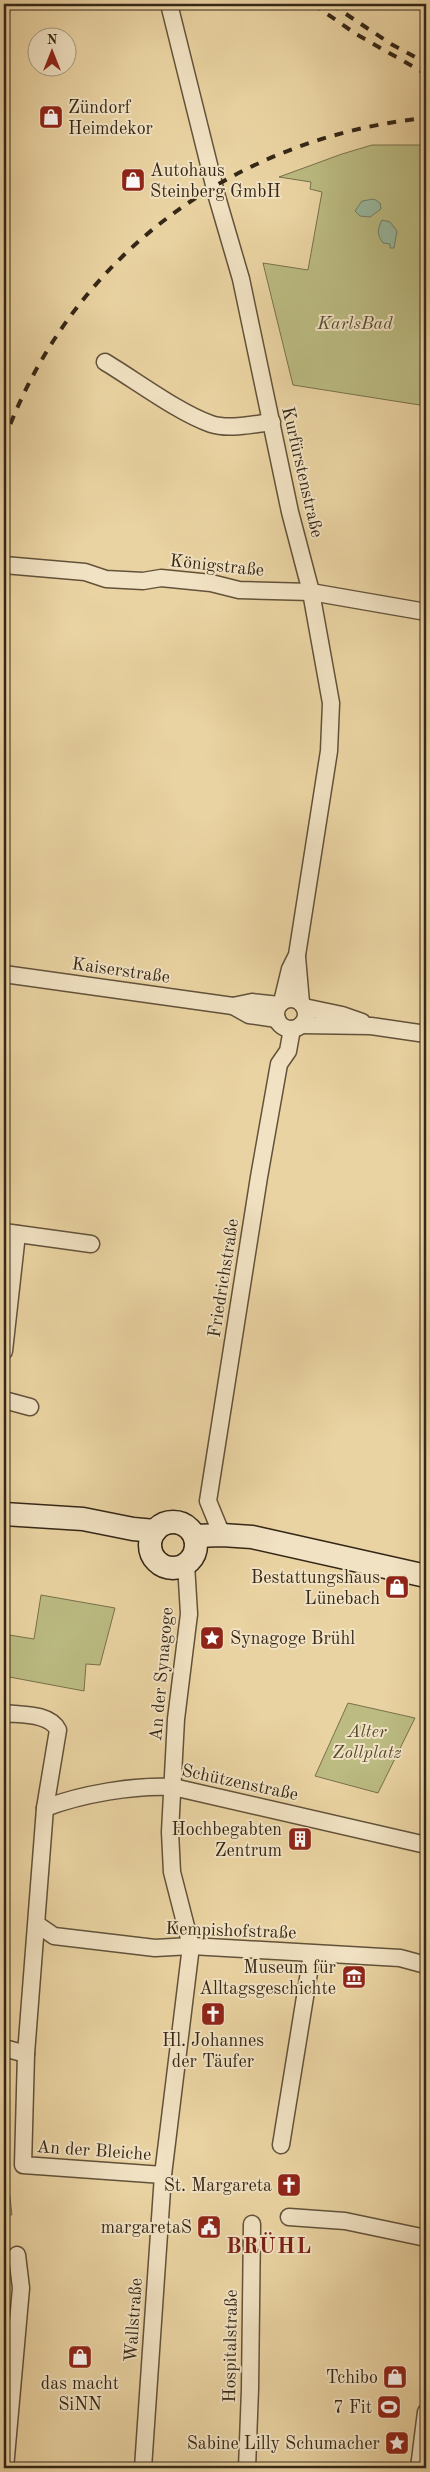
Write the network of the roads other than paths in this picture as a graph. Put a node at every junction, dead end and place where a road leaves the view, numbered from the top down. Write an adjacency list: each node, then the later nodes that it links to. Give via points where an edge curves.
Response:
1 (169, 4): 3 (street, Kurfürstenstraße, via 241,279)
2 (105, 362): 3 (street, via 189,414 212,424 233,426)
3 (272, 422): 5 (street, Kurfürstenstraße, via 290,512)
4 (4, 565): 5 (street, Königstraße, via 85,572 106,579 143,581 161,578 211,583 239,590)
5 (311, 592): 6 (street, Königstraße); 7 (street, Kurfürstenstraße, via 331,703 329,751)
6 (426, 612)
7 (297, 955): 9 (street, Kurfürstenstraße); 10 (street, Kurfürstenstraße)
8 (4, 974): 10 (street, Kaiserstraße, via 233,1006 250,1015)
9 (302, 1005): 10 (street, via 292,1000); 11 (street); 12 (street, via 305,1017)
10 (279, 1009): 12 (street, via 283,1027)
11 (371, 1026): 12 (street); 13 (street)
12 (296, 1027): 21 (street, Friedrichstraße, via 288,1052 279,1064 208,1501)
13 (426, 1034)
14 (10, 1233): 15 (street); 16 (street)
15 (91, 1244)
16 (4, 1351)
17 (4, 1400): 18 (street)
18 (30, 1407)
19 (4, 1514): 20 (main road, via 83,1519 133,1530)
20 (155, 1531): 22 (main road, via 165,1523 175,1522 187,1526); 23 (main road, via 151,1548 157,1561 171,1568)
21 (222, 1535): 22 (main road); 24 (main road, via 252,1537)
22 (195, 1536): 23 (main road, via 196,1547)
23 (186, 1564): 26 (street, An der Synagoge, via 189,1614 176,1719)
24 (426, 1576)
25 (4, 1713): 27 (street, via 48,1719 58,1730)
26 (173, 1787): 27 (street, Schützenstraße, via 149,1786 60,1802); 28 (street, Schützenstraße); 30 (street, Wallstraße, via 172,1872)
27 (45, 1808): 29 (street)
28 (426, 1845)
29 (38, 1925): 30 (street, Kempishofstraße, via 54,1936 155,1948); 34 (street)
30 (191, 1946): 31 (street, Kempishofstraße); 36 (street, Wallstraße)
31 (312, 1954): 32 (street, Kempishofstraße, via 400,1958); 35 (street)
32 (426, 1966)
33 (4, 2048): 34 (street)
34 (26, 2054): 36 (street, An der Bleiche, via 22,2165)
35 (282, 2145)
36 (166, 2173): 42 (street, Wallstraße)
37 (289, 2217): 39 (street, via 345,2221)
38 (251, 2229): 44 (street, Hospitalstraße)
39 (426, 2238)
40 (17, 2255): 43 (street, via 21,2288)
41 (426, 2412): 45 (street)
42 (143, 2463)
43 (4, 2468)
44 (246, 2468)
45 (419, 2468)

